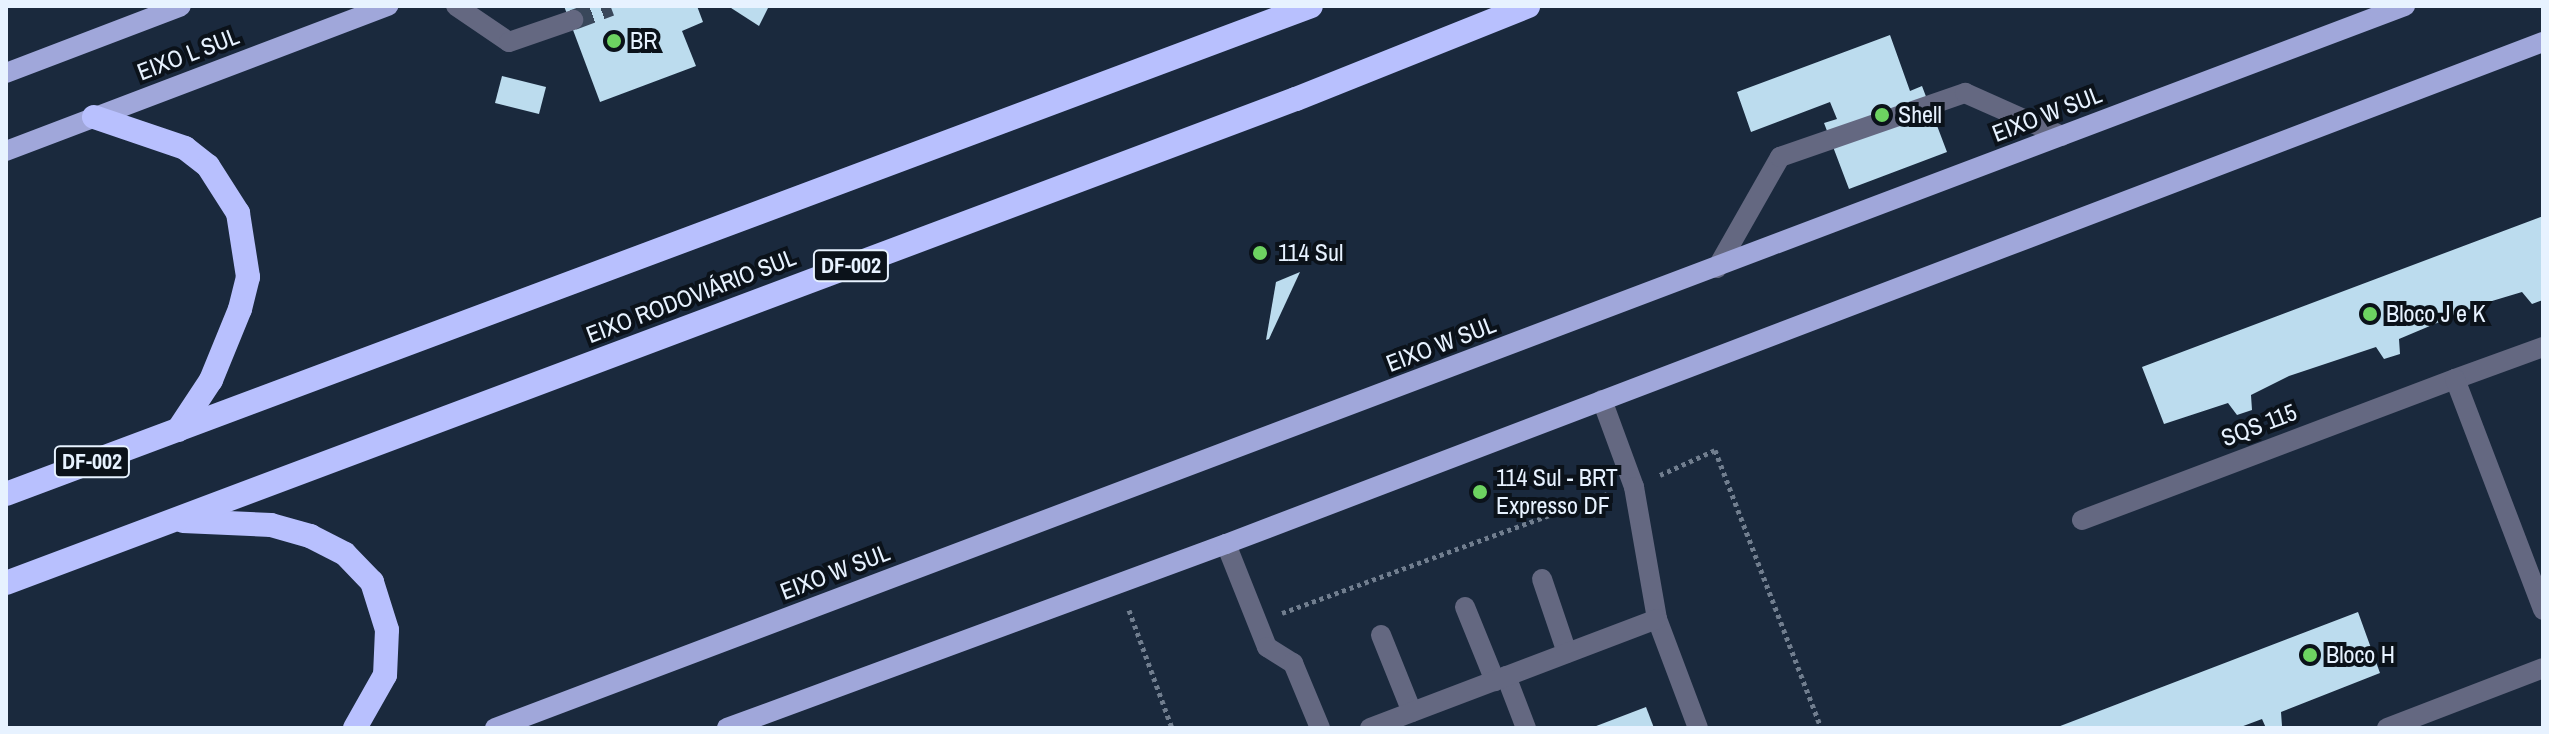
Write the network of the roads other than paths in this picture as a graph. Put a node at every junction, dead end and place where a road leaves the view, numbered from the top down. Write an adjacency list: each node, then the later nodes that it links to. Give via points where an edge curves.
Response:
1 (181, 6): 9 (main road, EIXO L SUL)
2 (388, 6): 10 (main road, EIXO L SUL)
3 (456, 6): 7 (street, via 509,42)
4 (1311, 6): 17 (highway, DF-002)
5 (1528, 6): 20 (highway, EIXO RODOVIÁRIO SUL / DF-002, via 1296,99)
6 (2405, 6): 11 (main road, EIXO W SUL)
7 (573, 20)
8 (2543, 42): 16 (main road)
9 (6, 73)
10 (94, 117): 12 (main road, EIXO L SUL); 17 (highway, via 185,148 208,166 238,213 248,277 240,309 211,380)
11 (2062, 136): 13 (main road, EIXO W SUL); 13 (street, via 1965,93 1780,157)
12 (6, 151)
13 (1717, 268): 33 (main road, EIXO W SUL)
14 (2543, 347): 15 (street, SQS 115)
15 (2455, 379): 19 (street, SQS 115); 25 (street)
16 (1602, 400): 21 (main road); 26 (street, via 1634,487)
17 (178, 430): 18 (highway, DF-002)
18 (6, 494)
19 (2082, 520)
20 (173, 521): 23 (highway, EIXO RODOVIÁRIO SUL / DF-002); 32 (highway, via 271,525 310,536 345,554 372,582 387,630 385,675)
21 (1226, 544): 34 (main road); 35 (street, via 1267,647 1293,663)
22 (1542, 579): 28 (street)
23 (6, 583)
24 (1465, 607): 30 (street)
25 (2543, 610)
26 (1657, 619): 28 (street); 38 (street)
27 (1381, 635): 31 (street)
28 (1567, 653): 30 (street)
29 (2543, 668): 39 (street)
30 (1500, 678): 31 (street); 37 (street)
31 (1412, 712): 36 (street)
32 (355, 728)
33 (495, 728)
34 (727, 728)
35 (1320, 728)
36 (1370, 728)
37 (1526, 728)
38 (1698, 728)
39 (2387, 728)

